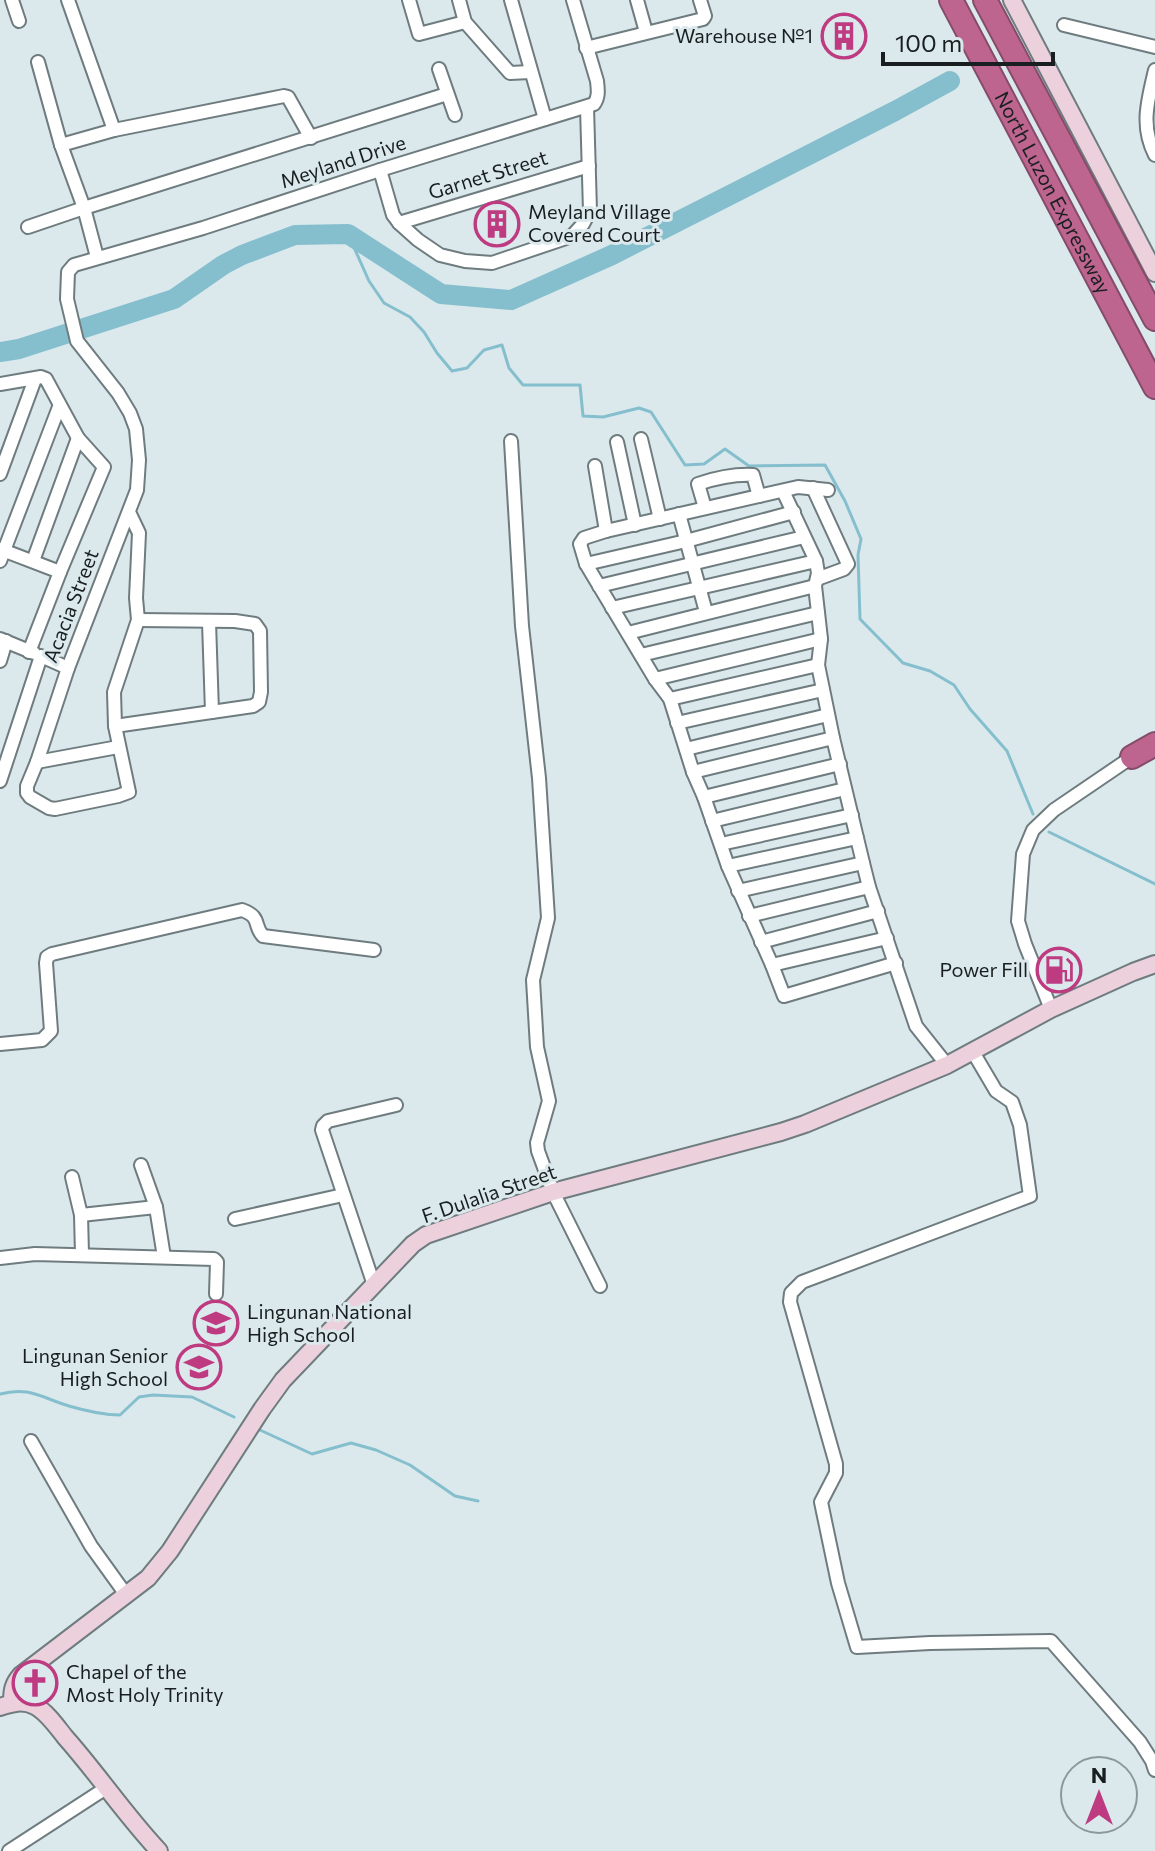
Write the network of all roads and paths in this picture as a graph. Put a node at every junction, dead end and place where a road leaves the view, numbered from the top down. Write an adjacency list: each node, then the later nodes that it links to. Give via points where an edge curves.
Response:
1 (12, 0): 12 (street)
2 (68, 0): 26 (street)
3 (409, 0): 13 (street, via 419,34)
4 (459, 0): 13 (street)
5 (511, 0): 21 (street)
6 (573, 0): 17 (street)
7 (637, 0): 15 (street)
8 (700, 0): 15 (street, via 703,19)
9 (951, 0): 41 (highway, North Luzon Expressway)
10 (985, 0): 37 (highway, North Luzon Expressway)
11 (1012, 0): 36 (street)
12 (19, 21)
13 (465, 22): 21 (street, via 510,73)
14 (1064, 25): 16 (street)
15 (646, 32): 17 (street)
16 (1155, 47)
17 (586, 48): 23 (street, via 598,90 597,100)
18 (38, 62): 28 (street)
19 (439, 69): 22 (street)
20 (1155, 70): 29 (street, via 1145,114)
21 (530, 72): 25 (street)
22 (447, 94): 24 (street); 27 (street)
23 (587, 107): 25 (street, Meyland Drive); 30 (street)
24 (455, 115)
25 (545, 119): 31 (street, Meyland Drive)
26 (114, 130): 27 (street, via 284,96); 28 (street)
27 (311, 138): 32 (street)
28 (61, 145): 32 (street)
29 (1155, 155)
30 (589, 166): 33 (street, Garnet Street); 33 (street, via 590,211 572,236 492,263 440,255)
31 (380, 170): 33 (street); 35 (street, Meyland Drive)
32 (84, 208): 34 (street); 35 (street)
33 (399, 223)
34 (28, 227)
35 (97, 257): 38 (street, Meyland Drive, via 68,272 67,299)
36 (1155, 273)
37 (1155, 319)
38 (77, 341): 54 (street, Acacia Street, via 118,393 136,429 137,490)
39 (35, 379): 40 (street); 42 (street, via 46,379); 48 (street)
40 (0, 384)
41 (1155, 387)
42 (59, 407): 43 (street); 62 (street)
43 (78, 438): 63 (street); 67 (street, via 104,469)
44 (641, 439): 57 (street)
45 (511, 441): 125 (street, via 548,918 533,980 537,1047 549,1101 537,1143)
46 (617, 442): 58 (street)
47 (595, 466): 59 (street)
48 (0, 474)
49 (813, 488): 50 (street); 51 (street); 68 (street, via 848,564)
50 (828, 490)
51 (783, 491): 52 (street); 55 (street)
52 (759, 496): 53 (street); 53 (street, via 753,475 734,474 698,484)
53 (705, 508): 56 (street)
54 (129, 512): 74 (street, via 139,533); 83 (street, Acacia Street)
55 (794, 512): 60 (street); 61 (street)
56 (679, 514): 57 (street); 61 (street)
57 (660, 519): 58 (street)
58 (635, 525): 59 (street)
59 (606, 531): 65 (street, via 580,544)
60 (804, 537): 64 (street); 66 (street)
61 (686, 541): 65 (street); 66 (street)
62 (1, 553): 63 (street)
63 (33, 561): 67 (street)
64 (816, 561): 68 (street); 70 (street)
65 (586, 564): 69 (street)
66 (692, 565): 69 (street); 70 (street)
67 (60, 572): 79 (street)
68 (816, 582): 72 (street); 73 (street)
69 (599, 586): 71 (street)
70 (698, 589): 71 (street); 72 (street)
71 (612, 608): 76 (street)
72 (706, 612): 76 (street)
73 (818, 613): 77 (street); 80 (street)
74 (138, 620): 75 (street); 90 (street, via 115,687)
75 (209, 622): 87 (street); 87 (street, via 255,624 260,631 259,702)
76 (628, 633): 80 (street)
77 (821, 639): 82 (street); 84 (street)
78 (3, 640): 79 (street); 81 (street)
79 (35, 654): 83 (street); 99 (street)
80 (641, 655): 84 (street)
81 (0, 661)
82 (818, 665): 85 (street); 86 (street)
83 (68, 668): 96 (street, Acacia Street)
84 (655, 679): 86 (street)
85 (823, 690): 88 (street); 89 (street)
86 (670, 699): 89 (street)
87 (212, 712): 90 (street)
88 (828, 715): 91 (street); 94 (street)
89 (677, 723): 94 (street)
90 (115, 726): 93 (street)
91 (833, 738): 97 (street); 98 (street)
92 (1155, 746): 95 (highway)
93 (118, 747): 96 (street); 96 (street, Acacia Street, via 129,792 55,809 27,793)
94 (686, 749): 98 (street)
95 (1132, 757): 118 (street, via 1054,810 1033,830 1023,854 1018,921)
96 (37, 762)
97 (840, 764): 100 (street); 101 (street)
98 (693, 772): 101 (street)
99 (0, 781)
100 (845, 789): 102 (street); 103 (street)
101 (704, 797): 103 (street)
102 (852, 815): 104 (street); 105 (street)
103 (712, 821): 105 (street)
104 (857, 838): 106 (street); 107 (street)
105 (721, 844): 107 (street)
106 (863, 863): 108 (street); 109 (street)
107 (728, 866): 109 (street)
108 (869, 887): 110 (street); 111 (street)
109 (738, 891): 111 (street)
110 (878, 911): 112 (street); 113 (street)
111 (749, 916): 113 (street)
112 (887, 938): 115 (street); 117 (street)
113 (761, 942): 117 (street)
114 (374, 950): 119 (street, via 263,936 256,919 242,910 52,954 46,963 51,1031 42,1040)
115 (896, 963): 117 (street, via 784,996); 121 (street, via 916,1026)
116 (1155, 964): 118 (street, F. Dulalia Street)
117 (772, 965)
118 (1051, 1009): 120 (street, F. Dulalia Street)
119 (0, 1044)
120 (973, 1052): 121 (street, F. Dulalia Street); 139 (street, via 996,1091 1012,1102 1030,1196 802,1282 791,1293 836,1464 821,1502 838,1583 857,1647 1051,1641 1140,1742)
121 (947, 1065): 125 (street, F. Dulalia Street, via 781,1132)
122 (396, 1105): 126 (street, via 323,1126)
123 (141, 1165): 127 (street)
124 (72, 1177): 128 (street)
125 (553, 1192): 133 (street, F. Dulalia Street, via 426,1235); 134 (street)
126 (343, 1195): 129 (street); 133 (street)
127 (156, 1207): 128 (street); 132 (street)
128 (81, 1215): 130 (street)
129 (235, 1219)
130 (82, 1254): 131 (street); 132 (street)
131 (0, 1256)
132 (164, 1257): 135 (street, via 214,1259)
133 (374, 1285): 137 (street, F. Dulalia Street, via 283,1380 170,1551)
134 (600, 1286)
135 (216, 1294)
136 (31, 1441): 137 (street, via 91,1546)
137 (127, 1596): 138 (street, F. Dulalia Street, via 21,1675)
138 (6, 1705): 140 (street, via 23,1702 40,1708)
139 (1155, 1770)
140 (106, 1788): 141 (street); 142 (street)
141 (152, 1849)
142 (9, 1851)

